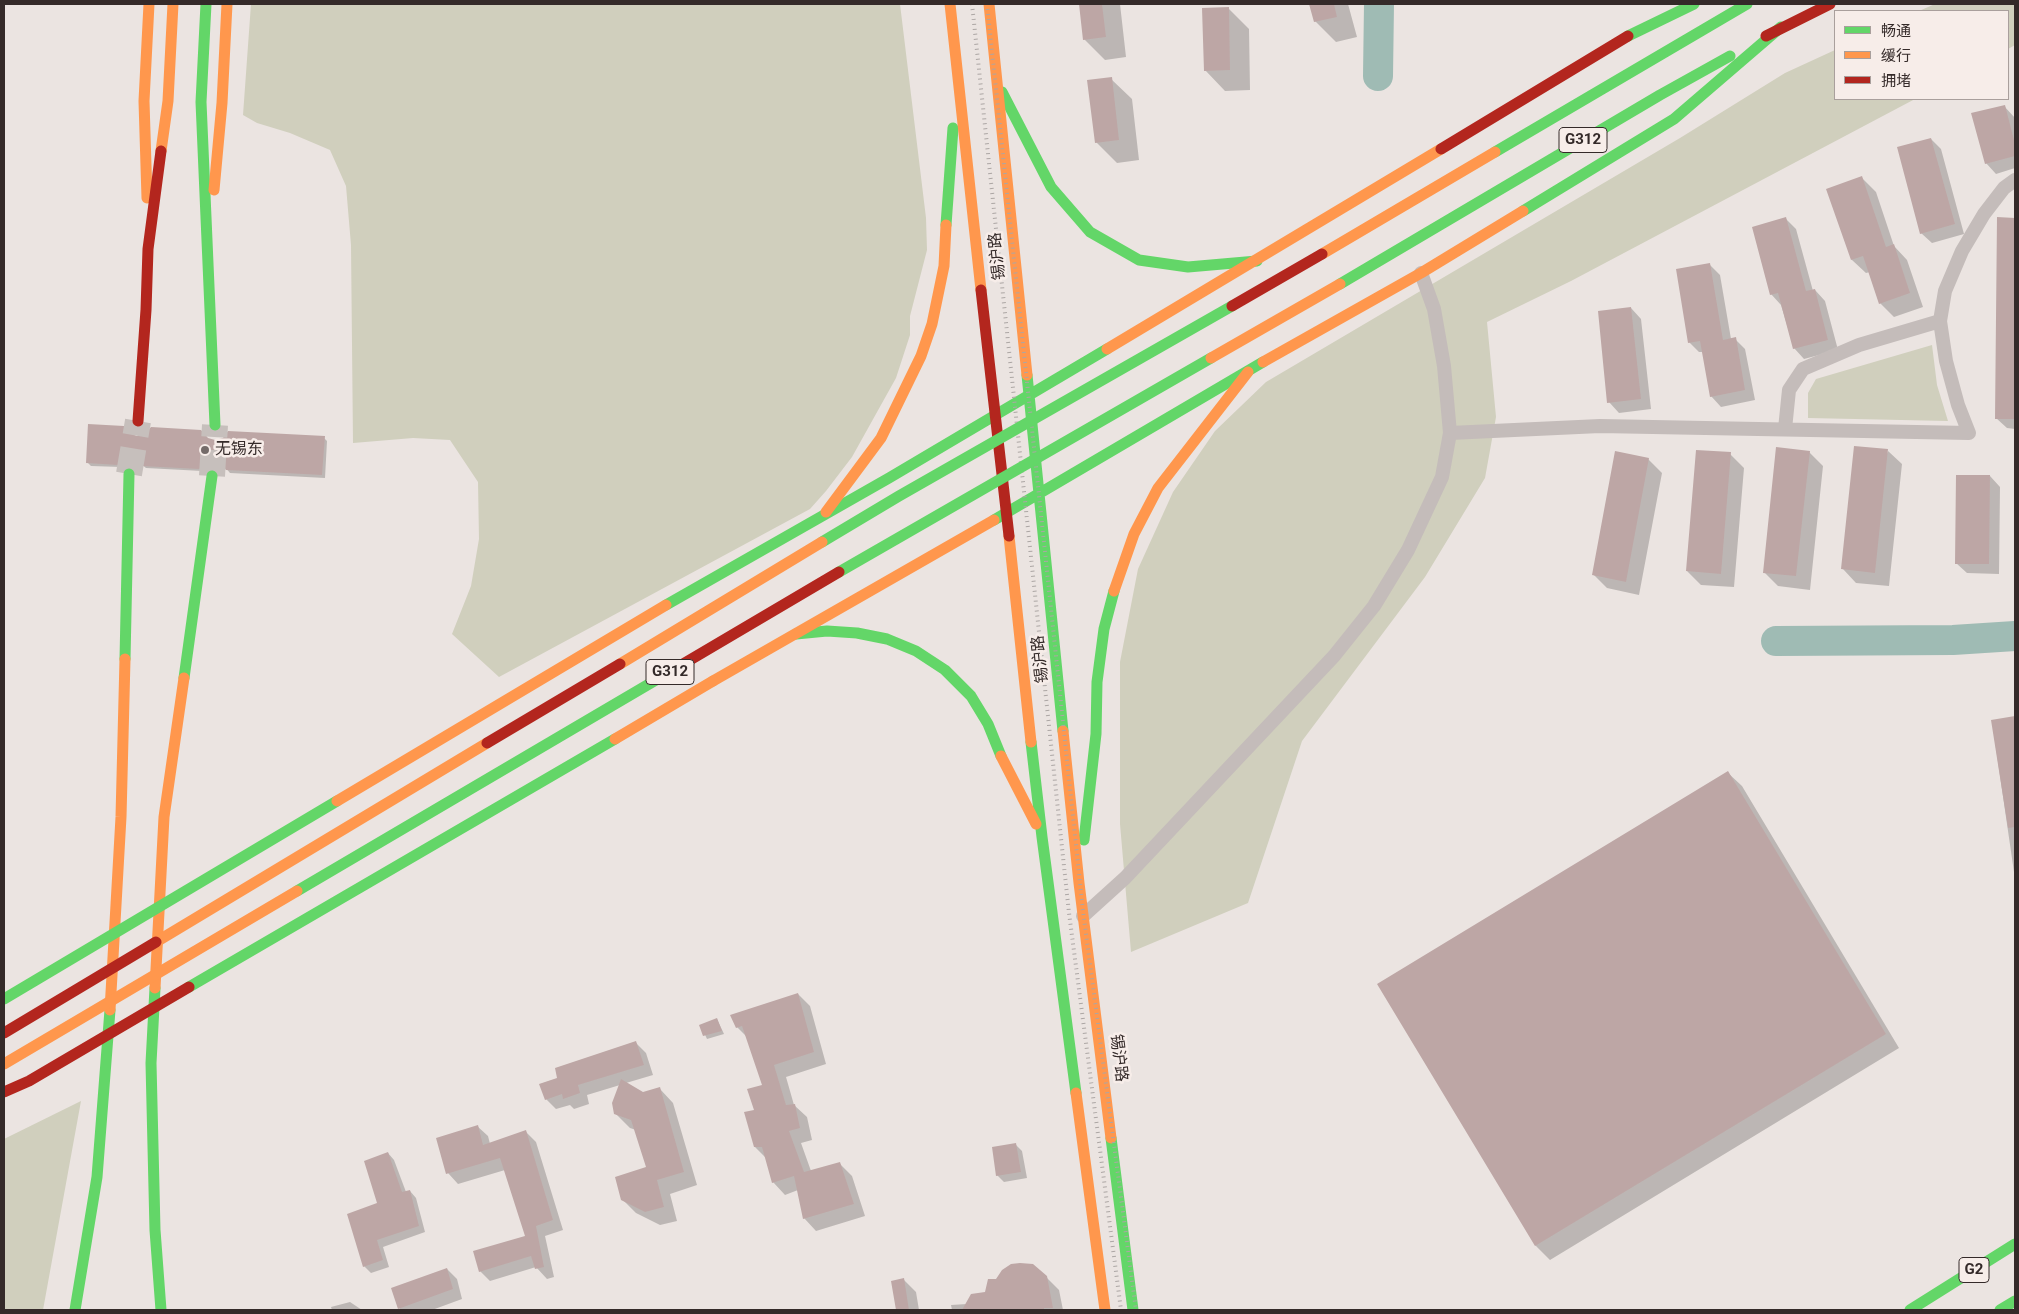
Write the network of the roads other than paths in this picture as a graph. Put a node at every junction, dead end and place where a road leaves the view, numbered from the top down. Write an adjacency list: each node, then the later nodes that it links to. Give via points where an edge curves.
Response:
1 (149, 4): 14 (main road, via 144,101)
2 (173, 4): 14 (main road, via 168,101)
3 (206, 4): 15 (main road, via 201,102)
4 (227, 4): 15 (main road, via 222,103)
5 (950, 4): 11 (main road)
6 (989, 4): 12 (main road, 锡沪路)
7 (1694, 4): 16 (main road, via 1635,32)
8 (1747, 4): 36 (main road, G312, bridge, via 1322,254 891,501)
9 (1830, 4): 10 (main road, G312)
10 (1781, 27): 17 (main road, via 1674,118); 37 (main road, G312, bridge, via 917,526)
11 (958, 77): 21 (main road); 30 (main road, via 944,266 932,324 921,356 881,438)
12 (996, 81): 16 (main road, via 1051,187 1090,232 1139,260 1188,267); 20 (main road, 锡沪路)
13 (2015, 180): 18 (street, via 2004,188 1984,214 1962,251 1946,291)
14 (148, 249): 22 (main road)
15 (208, 253): 23 (main road)
16 (1257, 261): 20 (main road)
17 (1422, 273): 19 (main road); 25 (street, via 1434,309 1444,366)
18 (1940, 321): 24 (street, via 1859,345 1804,369 1789,390); 24 (street, via 1946,361 1969,433)
19 (1252, 368): 28 (main road); 33 (main road, via 1158,488 1134,534 1116,580 1104,629 1097,682 1096,734)
20 (1028, 394): 21 (main road); 28 (main road, 锡沪路)
21 (994, 416): 29 (main road); 30 (main road)
22 (138, 421)
23 (216, 425)
24 (1785, 428): 25 (street, via 1600,426)
25 (1450, 433): 34 (street, via 1442,478 1408,550 1374,606 1307,685 1125,878)
26 (129, 474): 41 (main road, via 121,817 105,1087 97,1177)
27 (212, 476): 42 (main road, via 164,817 151,1062 154,1221)
28 (1040, 492): 29 (main road); 33 (main road, 锡沪路)
29 (1006, 512): 31 (main road); 32 (main road)
30 (823, 515): 35 (main road, bridge)
31 (795, 634): 32 (main road, via 827,631 887,639 916,651 945,670 971,696 988,724); 38 (main road, bridge)
32 (1042, 837): 43 (main road)
33 (1079, 883): 34 (main road, 锡沪路)
34 (1083, 916): 44 (main road, 锡沪路)
35 (4, 999)
36 (4, 1033)
37 (4, 1064)
38 (4, 1093)
39 (2015, 1244): 45 (main road, G2)
40 (2015, 1301): 46 (main road)
41 (75, 1310)
42 (161, 1310)
43 (1105, 1310)
44 (1133, 1310)
45 (1910, 1310)
46 (2000, 1310)

